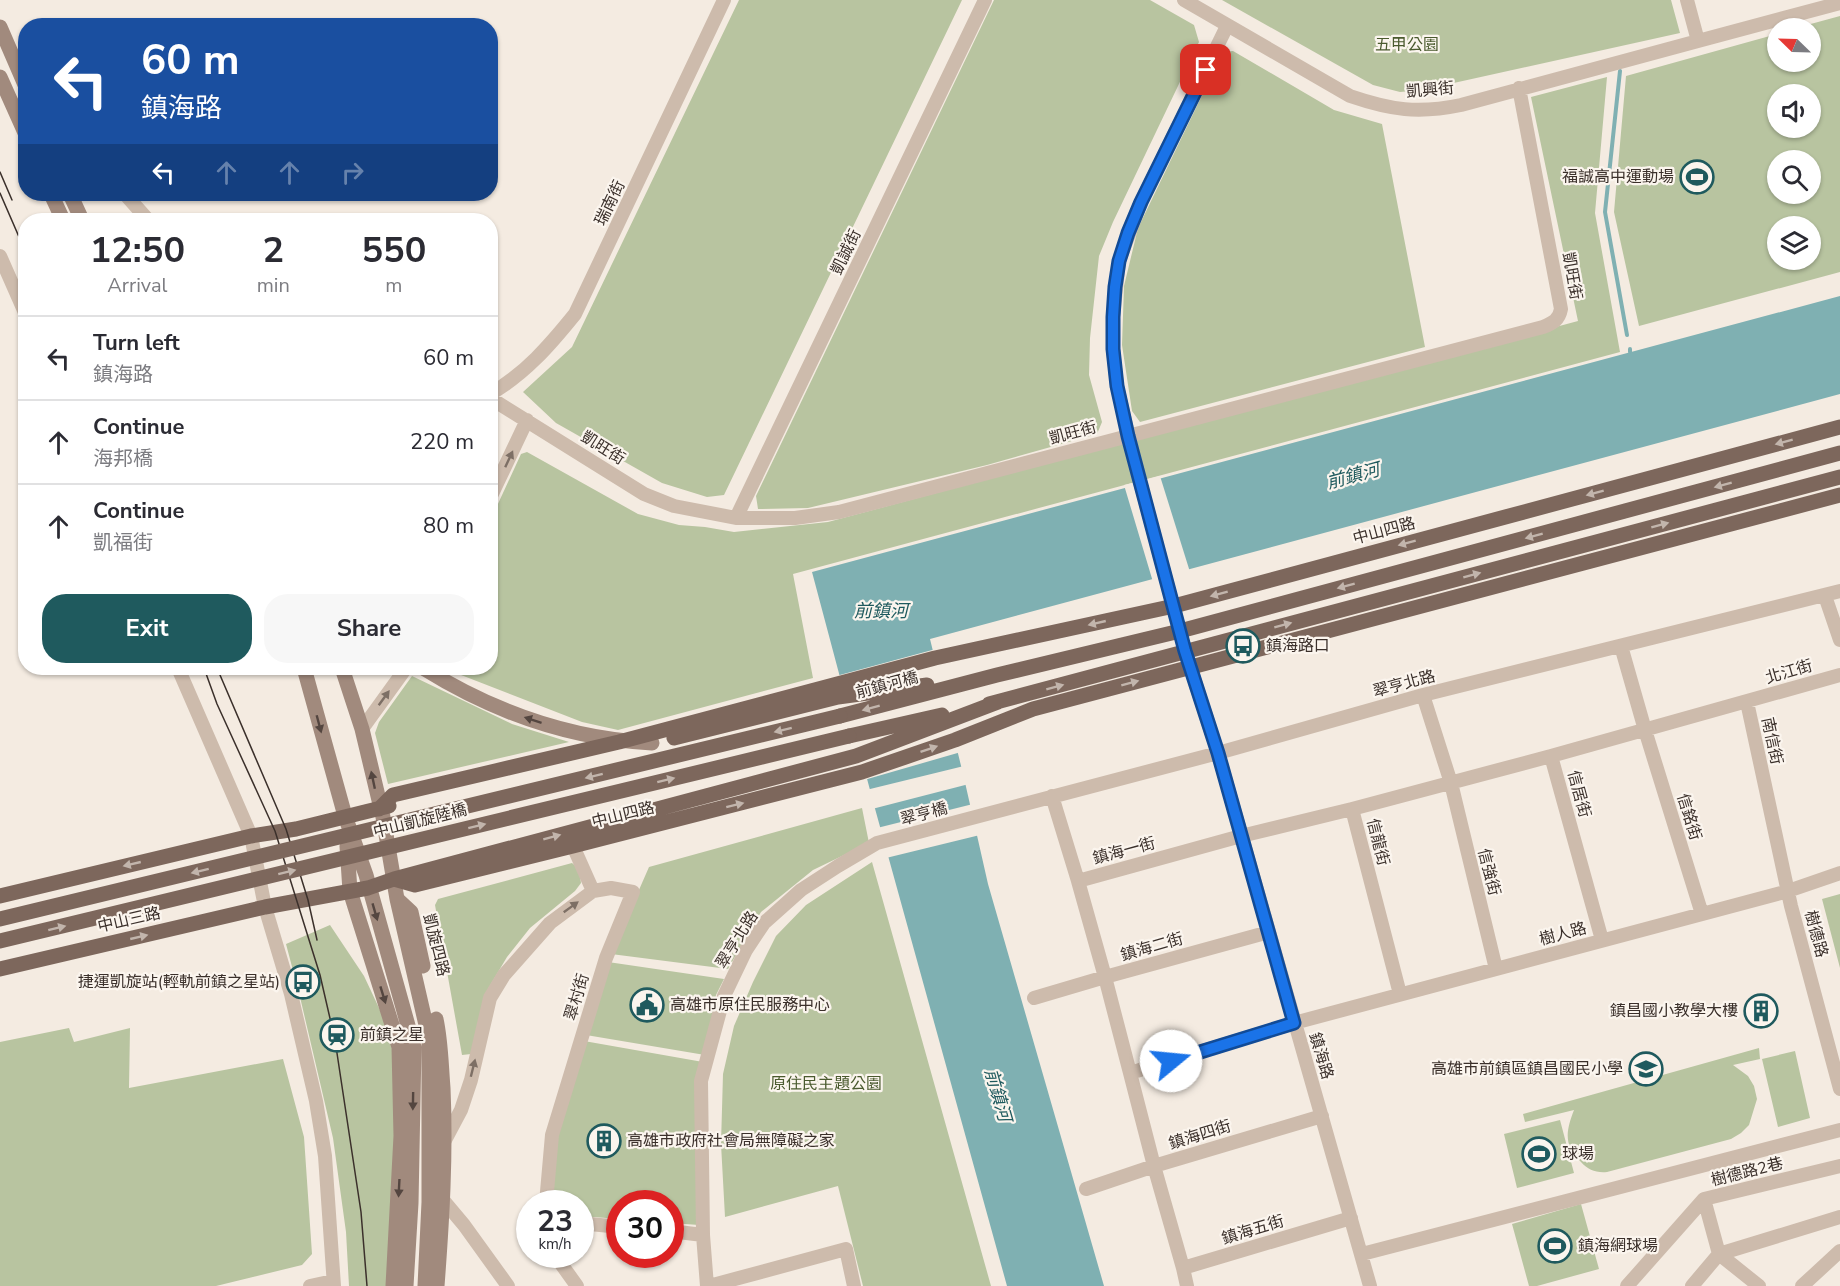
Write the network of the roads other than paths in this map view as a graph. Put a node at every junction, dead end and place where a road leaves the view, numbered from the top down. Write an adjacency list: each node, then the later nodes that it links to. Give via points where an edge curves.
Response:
1 (724, 0): 19 (street, 瑞南街, via 574,314 547,349)
2 (985, 0): 28 (street, 凱誠街)
3 (1184, 0): 6 (street, 凱興街)
4 (1687, 0): 8 (street)
5 (1840, 3): 8 (street, 凱興街)
6 (1227, 26): 13 (street, 凱興街, via 1350,96 1377,105 1402,110 1442,109); 23 (street, 鎮海路, via 1141,202 1119,261 1113,349)
7 (0, 27): 9 (street)
8 (1698, 41): 13 (street, 凱興街)
9 (7, 43): 10 (street); 11 (street)
10 (18, 55)
11 (18, 68)
12 (0, 77): 14 (street)
13 (1519, 88): 23 (street, 凱旺街, via 1561,309 1554,323)
14 (18, 117)
15 (131, 201): 16 (street)
16 (142, 213)
17 (0, 256): 18 (street)
18 (18, 297)
19 (498, 391)
20 (498, 401): 21 (street, 凱旺街)
21 (527, 420): 26 (street, one-way to 21); 28 (street, 凱旺街, via 644,494 674,506)
22 (1840, 427): 31 (main road, 中山四路, one-way to 31)
23 (1128, 436): 28 (street, 凱旺街, via 839,512 795,518); 31 (street, 鎮海路)
24 (1840, 453): 32 (main road, one-way to 32)
25 (1840, 477): 35 (main road, one-way to 25)
26 (498, 481)
27 (1840, 495): 37 (main road)
28 (736, 518)
29 (1840, 591): 30 (street, 翠亨北路)
30 (1825, 596): 33 (street); 34 (street, 翠亨北路)
31 (1173, 600): 32 (street, 鎮海路); 36 (main road, 中山四路, one-way to 36)
32 (1180, 631): 35 (street, 鎮海路); 44 (main road)
33 (1840, 640)
34 (1621, 646): 46 (street, 翠亨北路); 51 (street, 信銘街)
35 (1185, 651): 37 (street, 鎮海路); 49 (main road, one-way to 35)
36 (935, 658): 45 (main road, 前鎮河橋)
37 (1191, 667): 54 (street, 鎮海路); 65 (main road, 中山四路, one-way to 37, via 862,772 955,741 1033,709)
38 (181, 675): 62 (street)
39 (306, 675): 60 (street, one-way to 60)
40 (344, 675): 50 (street)
41 (401, 675): 50 (street, one-way to 41)
42 (435, 675): 52 (street, one-way to 42, via 573,733 509,712)
43 (1840, 675): 47 (street, 北江街)
44 (942, 686): 45 (main road, 前鎮河橋); 48 (main road, 前鎮河橋, one-way to 48)
45 (837, 691): 52 (main road); 53 (main road)
46 (1423, 695): 54 (street, 翠亨北路); 56 (street, 信強街)
47 (1747, 702): 51 (street, 南信街); 72 (street, 南信街)
48 (840, 716): 77 (main road, 中山凱旋陸橋, one-way to 77, bridge)
49 (949, 717): 67 (main road, 中山四路, one-way to 49, via 856,756); 80 (main road, 中山凱旋陸橋, one-way to 49, bridge, via 849,736)
50 (362, 729): 58 (street, one-way to 50)
51 (1645, 730): 55 (street); 76 (street, 信銘街)
52 (619, 742): 53 (street); 58 (main road, via 393,795)
53 (652, 743): 58 (main road)
54 (1218, 753): 57 (street, 翠亨北路); 63 (street, 鎮海路)
55 (1551, 756): 56 (street, 信居街); 79 (street, 信居街)
56 (1451, 783): 59 (street); 82 (street, 信強街)
57 (1052, 796): 61 (street, 翠亨北路); 68 (street)
58 (379, 809): 60 (main road); 67 (street)
59 (1352, 809): 63 (street, 信龍街); 84 (street, 信龍街)
60 (345, 816): 62 (main road); 69 (street); 70 (street)
61 (979, 816): 64 (street, 翠亨橋)
62 (250, 836): 73 (main road, one-way to 73); 75 (street)
63 (1241, 836): 68 (street, 鎮海一街); 78 (street, 鎮海路)
64 (877, 843): 101 (street, 翠亨北路, via 801,890 764,923 724,996 701,1081)
65 (573, 846): 67 (main road, 中山四路, via 415,885); 71 (street)
66 (1840, 873): 72 (street, 樹人路)
67 (394, 879): 69 (main road, 中山四路); 74 (street)
68 (1078, 881): 83 (street, 鎮海一街)
69 (368, 888): 70 (main road, 中山四路); 110 (street, one-way to 110, via 414,1047)
70 (350, 891): 75 (main road, 中山四路); 109 (street, one-way to 109, via 399,1047 401,1136)
71 (593, 891): 91 (street, one-way to 71, via 461,1110 490,998 504,975 550,923); 95 (street, 翠村街, via 611,888 633,892 606,958 552,1135)
72 (1788, 891): 76 (street, 樹人路); 88 (street, 樹德路)
73 (0, 896)
74 (397, 898): 91 (street, 凱旋四路, via 411,912 440,1038); 111 (street, 凱旋四路, via 429,1038)
75 (265, 907): 81 (main road, 中山三路, one-way to 75); 107 (street, via 291,994 326,1156)
76 (1702, 914): 79 (street, 樹人路)
77 (0, 919)
78 (1269, 932): 83 (street, 鎮海二街); 86 (street, 鎮海路)
79 (1602, 940): 82 (street, 樹人路)
80 (0, 941)
81 (0, 969)
82 (1496, 969): 84 (street, 樹人路)
83 (1105, 977): 85 (street); 87 (street, 鎮海二街)
84 (1400, 994): 86 (street, 樹人路)
85 (1034, 998)
86 (1294, 1023): 87 (street, 樹人路); 89 (street, 鎮海路)
87 (1130, 1073): 92 (street, 鎮海二街)
88 (1840, 1089)
89 (1322, 1116): 92 (street, 鎮海四街); 99 (street, 鎮海路)
90 (1840, 1130): 103 (street)
91 (444, 1142): 97 (street, 凱旋四路)
92 (1154, 1166): 94 (street); 106 (street, 鎮海四街)
93 (1840, 1166): 96 (street, 樹德路2巷)
94 (1086, 1189)
95 (547, 1190)
96 (1704, 1199): 104 (street); 119 (street, 樹德路2巷)
97 (443, 1200): 112 (street, 凱旋四路); 113 (street)
98 (1840, 1217): 104 (street)
99 (1351, 1218): 103 (street, 鎮海路); 106 (street, 鎮海五街)
100 (684, 1233): 101 (street)
101 (703, 1235): 115 (street, 翠亨北路)
102 (1840, 1251): 122 (street)
103 (1362, 1254): 118 (street, 鎮海路)
104 (1719, 1254): 120 (street); 121 (street)
105 (564, 1268): 114 (street)
106 (1183, 1268): 117 (street)
107 (333, 1283): 108 (street)
108 (310, 1286)
109 (393, 1286)
110 (406, 1286)
111 (425, 1286)
112 (437, 1286)
113 (508, 1286)
114 (577, 1286)
115 (708, 1286): 116 (street, via 846,1249)
116 (854, 1286)
117 (1188, 1286)
118 (1370, 1286)
119 (1627, 1286)
120 (1692, 1286)
121 (1759, 1286)
122 (1802, 1286)

